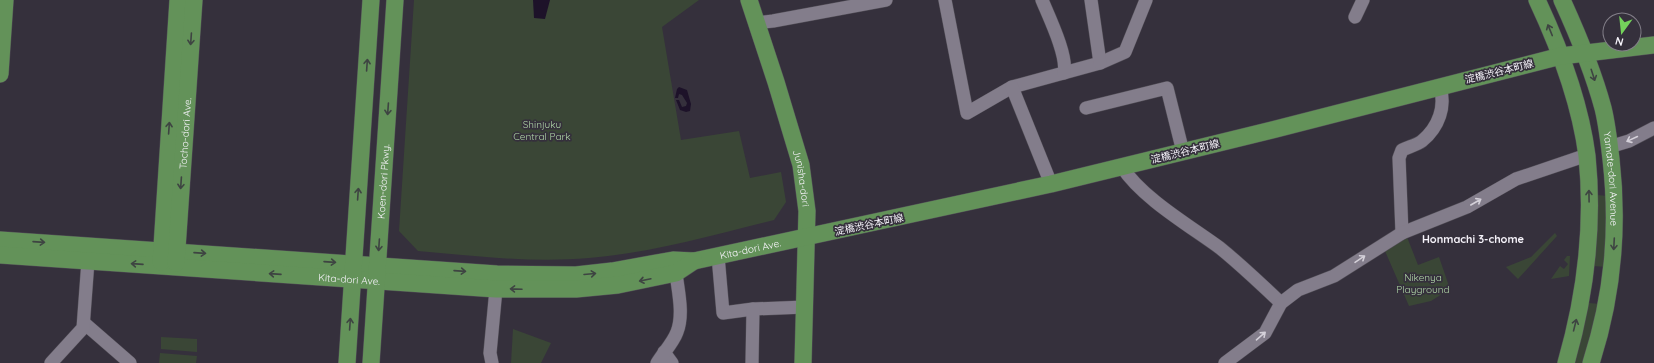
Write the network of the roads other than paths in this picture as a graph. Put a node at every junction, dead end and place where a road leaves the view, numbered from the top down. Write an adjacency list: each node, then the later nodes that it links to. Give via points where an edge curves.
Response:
1 (5, 0): 23 (main road)
2 (178, 0): 38 (main road, Tocho-dori Ave., one-way to 2)
3 (194, 0): 38 (main road, Tocho-dori Ave., one-way to 38)
4 (371, 0): 41 (main road, one-way to 4)
5 (395, 0): 42 (main road, Koen-dori Pkwy., one-way to 42)
6 (749, 0): 17 (main road, Junisha-dori)
7 (886, 0): 15 (street)
8 (945, 0): 24 (street, via 966,113)
9 (1042, 0): 22 (street, via 1059,43)
10 (1092, 0): 21 (street)
11 (1146, 0): 21 (street, via 1124,52)
12 (1363, 0): 16 (street)
13 (1537, 0): 20 (main road, one-way to 13)
14 (1562, 0): 19 (main road, Yamate-dori Avenue)
15 (834, 5): 17 (street)
16 (1355, 17)
17 (756, 23): 34 (main road, Junisha-dori, via 801,165)
18 (1654, 45): 19 (main road, 淀橋渋谷本町線)
19 (1585, 52): 20 (main road, 淀橋渋谷本町線); 28 (main road, Yamate-dori Avenue, one-way to 28, via 1603,109)
20 (1561, 56): 25 (main road, 淀橋渋谷本町線); 30 (main road, via 1571,85)
21 (1100, 63): 22 (street)
22 (1064, 73): 24 (street)
23 (0, 74)
24 (1012, 87): 32 (street)
25 (1440, 87): 29 (main road, 淀橋渋谷本町線); 33 (street, via 1443,97 1440,117 1422,141 1402,150 1399,158)
26 (1086, 108): 29 (street, via 1166,88)
27 (1654, 128): 28 (street, one-way to 28)
28 (1609, 147): 61 (main road, Yamate-dori Avenue, one-way to 61, via 1615,221 1613,262 1607,302)
29 (1183, 152): 31 (main road, 淀橋渋谷本町線)
30 (1586, 155): 33 (street, one-way to 30, via 1467,207 1516,179); 60 (main road, one-way to 30, via 1579,308 1586,262 1589,196)
31 (1122, 167): 32 (main road, 淀橋渋谷本町線); 45 (street, via 1144,192 1221,250)
32 (1051, 184): 34 (main road, 淀橋渋谷本町線)
33 (1402, 233): 45 (street, one-way to 33, via 1298,290 1334,276)
34 (807, 237): 37 (main road, Kita-dori Ave.); 46 (main road, Junisha-dori)
35 (0, 240): 38 (main road, Kita-dori Ave., one-way to 38)
36 (0, 255): 39 (main road, Kita-dori Ave.)
37 (718, 256): 40 (main road, Kita-dori Ave.); 47 (street, via 723,313)
38 (169, 259): 39 (main road, Kita-dori Ave., one-way to 39); 41 (main road, Kita-dori Ave.)
39 (88, 261): 48 (street)
40 (694, 261): 42 (main road, Kita-dori Ave., one-way to 40, via 576,275 612,272 673,260); 43 (main road, Kita-dori Ave.)
41 (353, 271): 42 (main road, Kita-dori Ave.); 53 (main road, one-way to 41)
42 (377, 273): 44 (main road, Kita-dori Ave.); 54 (main road, Koen-dori Pkwy.)
43 (676, 273): 44 (main road, Kita-dori Ave., one-way to 44, via 618,285 576,290); 49 (street, via 680,301 679,324 677,333)
44 (496, 289): 55 (street, via 490,353)
45 (1281, 303): 50 (street, one-way to 45, via 1265,334)
46 (805, 307): 47 (street); 59 (main road, Junisha-dori)
47 (753, 309): 58 (street)
48 (84, 323): 51 (street, via 83,328); 52 (street)
49 (664, 352): 56 (street); 57 (street)
50 (1227, 361)
51 (51, 363)
52 (130, 363)
53 (347, 363)
54 (371, 363)
55 (492, 363)
56 (657, 363)
57 (672, 363)
58 (752, 363)
59 (803, 363)
60 (1566, 363)
61 (1591, 363)

